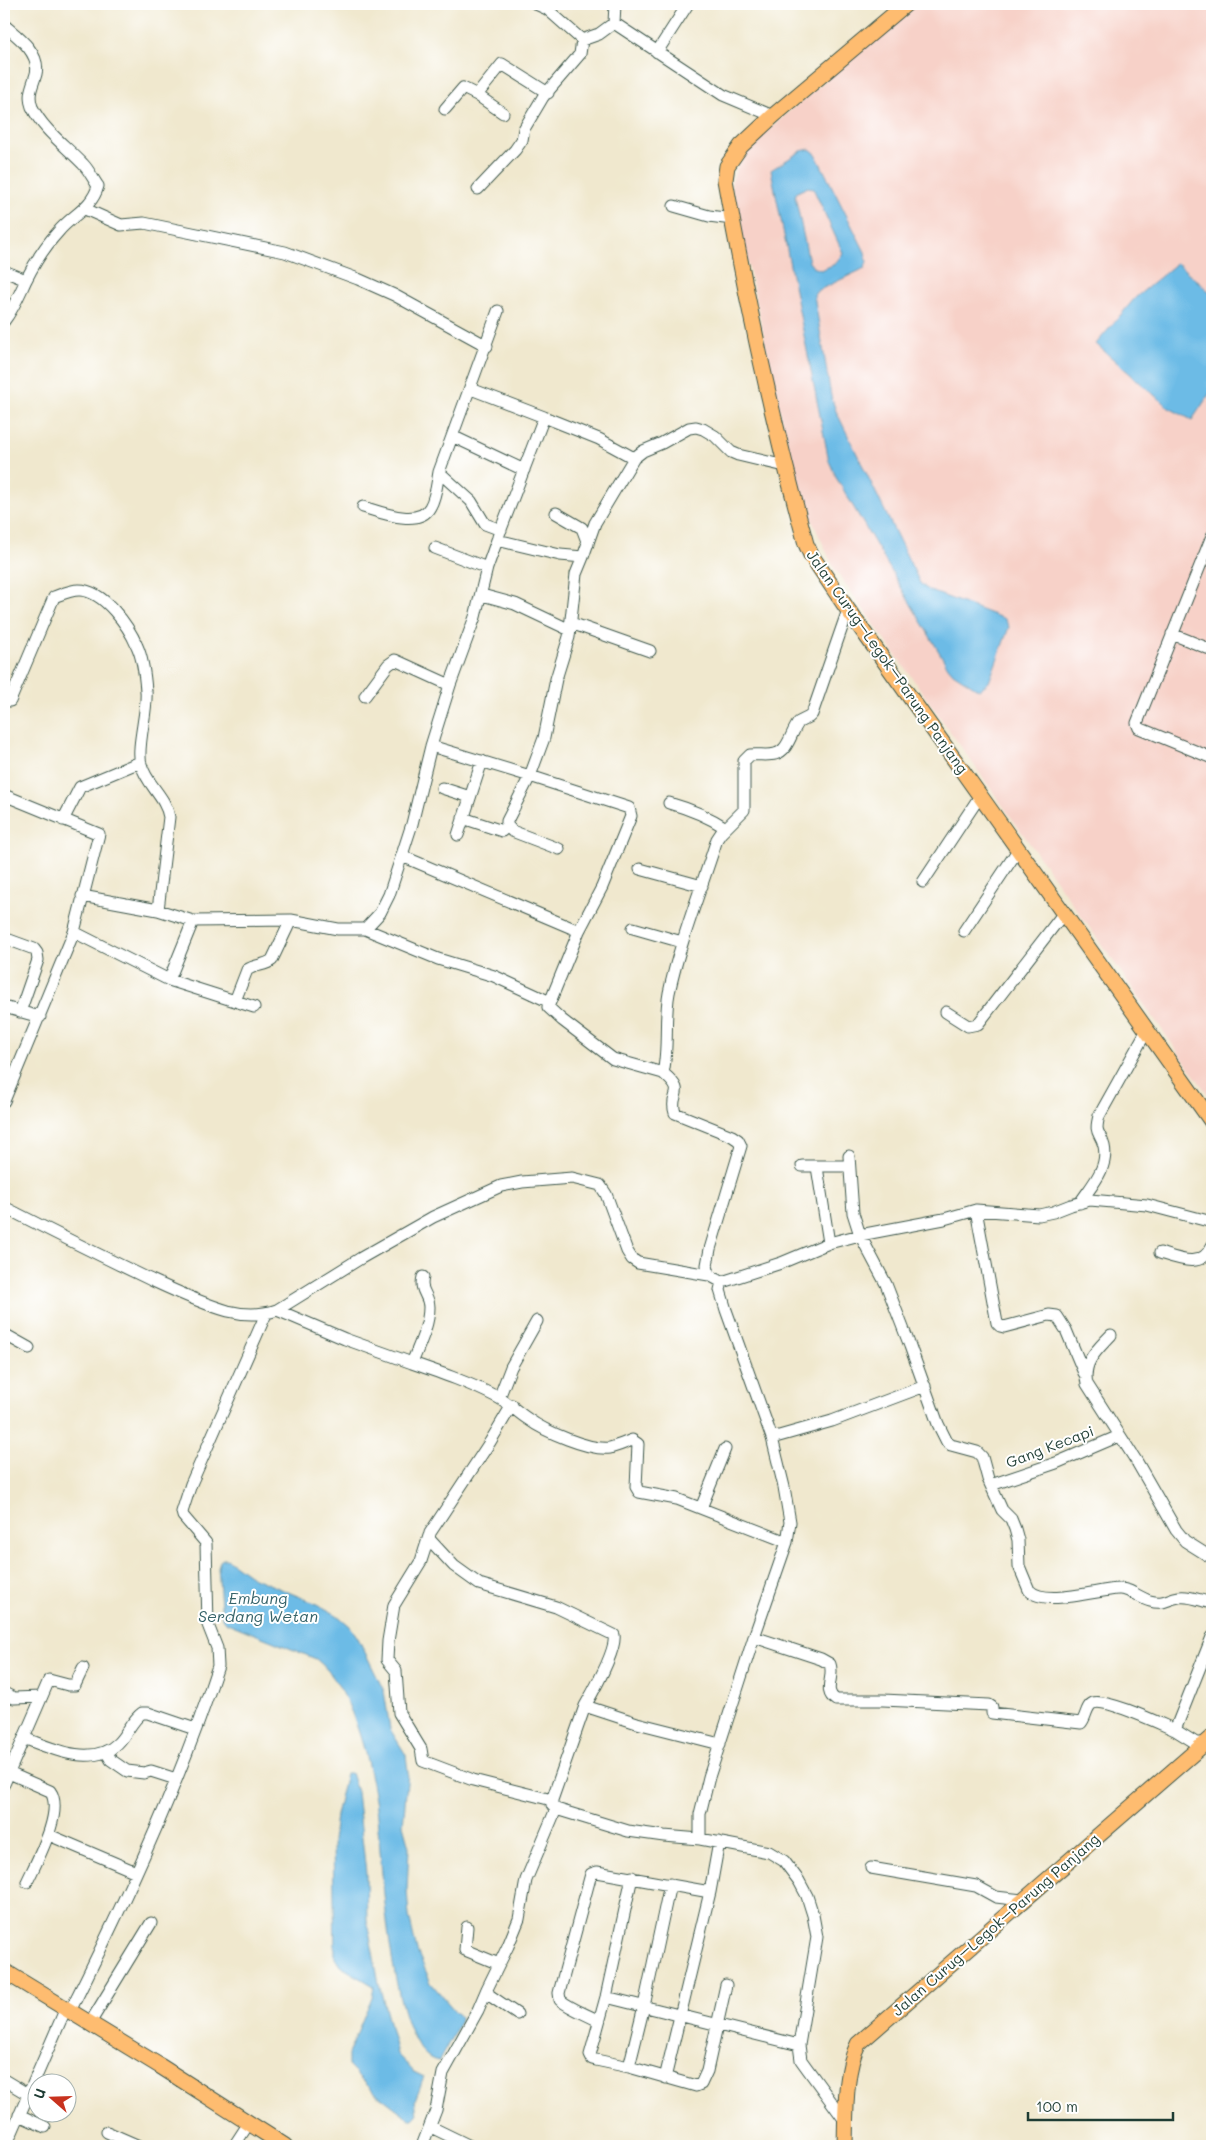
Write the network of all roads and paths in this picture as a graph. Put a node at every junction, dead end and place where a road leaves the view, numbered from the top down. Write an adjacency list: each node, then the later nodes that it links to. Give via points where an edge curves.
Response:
1 (536, 4): 7 (street, via 547,9)
2 (615, 4): 5 (street)
3 (688, 4): 8 (street)
4 (906, 4): 13 (main road, Jalan Curug–Legok–Parung Panjang)
5 (614, 23): 7 (street); 8 (street)
6 (4, 25): 16 (street, via 30,50 36,61 37,72 31,85 32,106 44,125 85,166 98,186)
7 (582, 40): 9 (street, via 580,54)
8 (657, 52): 13 (street, via 722,95)
9 (548, 93): 10 (street, via 502,64); 14 (street, via 524,129 515,150)
10 (477, 95): 11 (street, via 463,88); 12 (street)
11 (445, 109)
12 (503, 113)
13 (773, 116): 17 (main road, Jalan Curug–Legok–Parung Panjang, via 740,146 727,166 725,180)
14 (478, 189)
15 (674, 206): 17 (street)
16 (85, 209): 19 (street, via 57,233); 22 (street, via 121,225 144,223 285,252 394,295)
17 (732, 219): 27 (main road, Jalan Curug–Legok–Parung Panjang)
18 (4, 271): 19 (street)
19 (26, 280): 21 (street, via 18,301)
20 (498, 311): 22 (street)
21 (4, 321)
22 (486, 346): 23 (street)
23 (470, 389): 24 (street); 25 (street)
24 (544, 416): 26 (street); 28 (street)
25 (452, 436): 28 (street); 29 (street)
26 (634, 458): 27 (street, via 696,427 715,436 731,452); 34 (street, via 595,523)
27 (784, 466): 40 (main road, Jalan Curug–Legok–Parung Panjang, via 808,549)
28 (524, 470): 32 (street)
29 (439, 472): 30 (street, via 433,502 423,514 404,518); 32 (street, via 471,501 481,520)
30 (363, 507)
31 (556, 513): 34 (street, via 582,528)
32 (499, 535): 36 (street, via 560,555); 38 (street)
33 (1212, 536): 37 (street)
34 (588, 544): 36 (street)
35 (435, 548): 38 (street)
36 (583, 557): 41 (street, via 576,574)
37 (1207, 563): 42 (street)
38 (487, 568): 39 (street)
39 (482, 595): 41 (street); 45 (street)
40 (848, 610): 55 (main road, Jalan Curug–Legok–Parung Panjang); 61 (street, via 812,714 798,722 780,752 747,757 744,810)
41 (571, 626): 44 (street); 52 (street, via 544,738)
42 (1172, 634): 43 (street); 49 (street, via 1140,717 1139,728)
43 (1212, 650)
44 (650, 651)
45 (450, 685): 46 (street, via 395,660); 48 (street)
46 (365, 696)
47 (10, 701): 51 (street, via 52,600 81,589 94,595 116,612 138,648 146,693)
48 (431, 746): 50 (street); 65 (street)
49 (1212, 758)
50 (482, 761): 52 (street); 56 (street)
51 (140, 762): 59 (street, via 80,786); 70 (street, via 169,817)
52 (530, 776): 60 (street); 76 (street, via 631,810 629,824)
53 (442, 788): 56 (street)
54 (4, 795): 59 (street)
55 (980, 796): 64 (main road, Jalan Curug–Legok–Parung Panjang); 67 (street)
56 (470, 798): 58 (street)
57 (670, 803): 61 (street, via 703,814)
58 (463, 818): 60 (street, via 502,831); 62 (street)
59 (63, 820): 69 (street, via 99,834)
60 (507, 825): 63 (street, via 512,831)
61 (726, 828): 68 (street, via 717,839)
62 (458, 835)
63 (559, 849)
64 (1018, 850): 71 (main road, Jalan Curug–Legok–Parung Panjang); 78 (street)
65 (402, 856): 75 (street, via 380,913); 76 (street)
66 (640, 869): 68 (street)
67 (923, 882)
68 (702, 886): 80 (street)
69 (82, 896): 70 (street); 77 (street)
70 (158, 910): 73 (street)
71 (1063, 914): 87 (street, via 978,1024 968,1026); 89 (main road, Jalan Curug–Legok–Parung Panjang)
72 (291, 920): 73 (street); 75 (street, via 338,929); 82 (street, via 272,960 246,970)
73 (193, 921): 81 (street)
74 (633, 928): 80 (street)
75 (364, 929): 83 (street, via 438,959 494,976)
76 (580, 931): 83 (street)
77 (74, 932): 81 (street); 88 (street)
78 (964, 932)
79 (4, 938): 86 (street, via 37,953 38,960)
80 (682, 942): 90 (street, via 668,998)
81 (169, 980): 82 (street)
82 (235, 1001): 85 (street)
83 (550, 1002): 90 (street, via 548,1008 551,1011 612,1059)
84 (4, 1007): 86 (street)
85 (254, 1007)
86 (20, 1012): 88 (street)
87 (946, 1012)
88 (40, 1018): 91 (street)
89 (1147, 1030): 92 (main road, Jalan Curug–Legok–Parung Panjang); 95 (street, via 1099,1116 1097,1130 1104,1145 1104,1166)
90 (663, 1073): 103 (street, via 676,1087 675,1113 732,1136 740,1146 710,1249)
91 (4, 1101)
92 (1212, 1122)
93 (802, 1166): 94 (street)
94 (817, 1167): 99 (street, via 849,1161 853,1213); 100 (street)
95 (1080, 1203): 97 (street, via 1039,1215); 98 (street, via 1090,1200 1130,1203)
96 (4, 1207): 106 (street, via 177,1292 230,1311)
97 (976, 1210): 99 (street); 112 (street, via 997,1323 1004,1327 1049,1315 1057,1316)
98 (1212, 1222)
99 (860, 1235): 100 (street); 113 (street, via 886,1284)
100 (830, 1244): 105 (street)
101 (1212, 1246): 102 (street, via 1205,1257 1196,1261)
102 (1160, 1253)
103 (709, 1276): 105 (street); 106 (street, via 638,1263 632,1259 600,1185 563,1177 501,1186 456,1206)
104 (423, 1277): 111 (street, via 422,1290 429,1306 427,1322)
105 (722, 1282): 117 (street, via 720,1290 726,1310)
106 (271, 1312): 111 (street); 131 (street, via 190,1484 182,1512 206,1543 208,1625 219,1660)
107 (537, 1321): 114 (street, via 511,1367)
108 (4, 1334): 110 (street)
109 (1111, 1335): 112 (street, via 1097,1349)
110 (29, 1348)
111 (412, 1363): 114 (street)
112 (1084, 1373): 116 (street, via 1087,1384)
113 (925, 1386): 117 (street, via 832,1421); 119 (street, via 947,1442 980,1454)
114 (499, 1398): 115 (street)
115 (512, 1405): 120 (street, via 528,1420 553,1434 582,1443 609,1448 635,1441 638,1444 636,1486 639,1492); 121 (street)
116 (1119, 1436): 119 (street, Gang Kecapi, via 1056,1463); 123 (street, via 1176,1530 1185,1541)
117 (772, 1438): 122 (street, via 790,1522)
118 (725, 1449): 120 (street)
119 (991, 1485): 124 (street, via 1015,1529 1019,1566 1031,1593 1043,1597 1074,1596 1124,1589 1160,1604 1184,1596)
120 (701, 1508): 122 (street)
121 (429, 1536): 130 (street, via 454,1566 478,1584 556,1607 614,1635 615,1641 601,1677); 139 (street, via 421,1561 394,1605 391,1622 387,1660 396,1671 399,1713 421,1749 423,1761)
122 (787, 1542): 125 (street)
123 (1212, 1558)
124 (1212, 1603)
125 (754, 1637): 132 (street, via 826,1662 832,1669 828,1691 836,1700 989,1704 992,1713 1081,1723 1088,1706 1100,1702); 135 (street)
126 (1212, 1637): 132 (street)
127 (83, 1668): 129 (street, via 75,1685 49,1680)
128 (4, 1693): 129 (street, via 14,1698)
129 (41, 1697): 133 (street)
130 (585, 1706): 135 (street); 139 (street)
131 (195, 1729): 136 (street, via 142,1713 117,1744); 138 (street)
132 (1175, 1730): 134 (street, via 1196,1743)
133 (24, 1738): 136 (street, via 68,1754); 137 (street)
134 (1208, 1740): 149 (main road, Jalan Curug–Legok–Parung Panjang, via 1098,1838)
135 (720, 1744): 141 (street, via 700,1814)
136 (106, 1751): 138 (street, via 111,1760 127,1771 153,1771)
137 (6, 1779): 140 (street, via 53,1794 54,1812)
138 (176, 1779): 144 (street)
139 (554, 1804): 141 (street, via 628,1830); 152 (street, via 526,1880 519,1918)
140 (49, 1835): 144 (street); 146 (street)
141 (700, 1839): 142 (street)
142 (719, 1842): 148 (street); 164 (street, via 779,1857 807,1896 817,1937)
143 (871, 1868): 149 (street, via 969,1884 996,1897)
144 (136, 1872): 158 (street, via 103,1946)
145 (632, 1877): 147 (street); 156 (street); 161 (street, via 596,1872 590,1876 560,1986 560,2000)
146 (27, 1882)
147 (670, 1884): 148 (street); 157 (street)
148 (710, 1892): 160 (street)
149 (1022, 1900): 172 (main road, Jalan Curug–Legok–Parung Panjang, via 858,2044 849,2075)
150 (152, 1923): 162 (street)
151 (467, 1927): 152 (street, via 465,1950)
152 (499, 1964): 155 (street)
153 (4, 1971): 158 (main road)
154 (726, 1985): 163 (street)
155 (487, 1989): 159 (street, via 489,1995); 175 (street, via 443,2073)
156 (606, 1997): 157 (street); 161 (street)
157 (644, 2006): 160 (street); 165 (street)
158 (68, 2010): 162 (main road); 166 (street)
159 (517, 2014)
160 (680, 2016): 163 (street); 167 (street)
161 (599, 2021): 165 (street, via 590,2055 592,2059)
162 (90, 2023): 173 (main road)
163 (718, 2024): 164 (street); 167 (street, via 702,2084 696,2086)
164 (799, 2045): 172 (street, via 801,2060)
165 (628, 2067): 167 (street)
166 (40, 2072)
167 (665, 2078)
168 (4, 2080): 169 (street)
169 (28, 2094)
170 (28, 2097): 171 (street)
171 (20, 2115): 174 (street); 177 (street)
172 (846, 2122): 183 (main road, Jalan Curug–Legok–Parung Panjang)
173 (249, 2123): 179 (street); 180 (main road)
174 (45, 2127)
175 (431, 2127): 181 (street); 182 (street)
176 (107, 2132): 178 (street)
177 (6, 2146)
178 (139, 2146)
179 (234, 2146)
180 (284, 2146)
181 (422, 2146)
182 (470, 2146)
183 (845, 2146)

